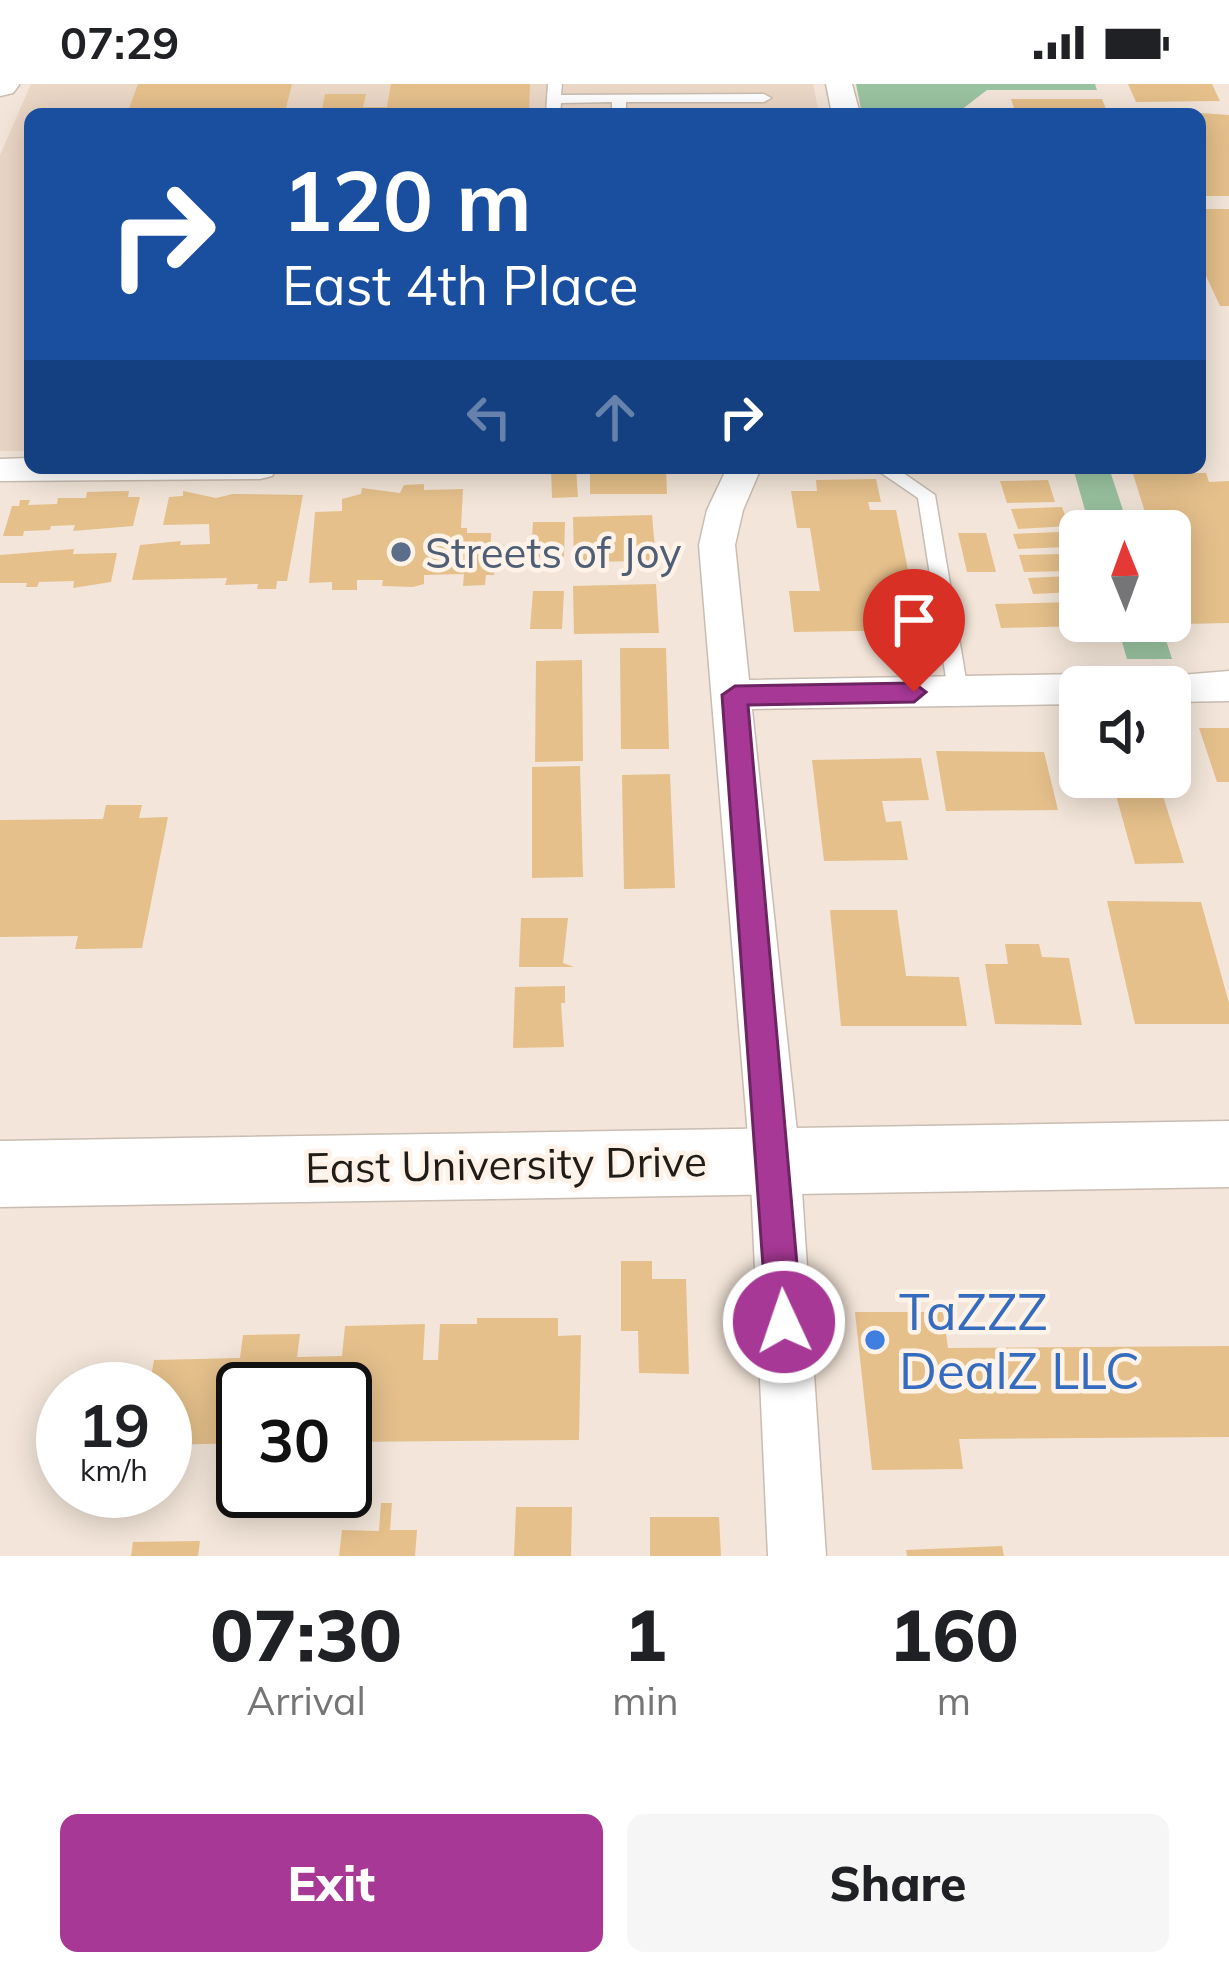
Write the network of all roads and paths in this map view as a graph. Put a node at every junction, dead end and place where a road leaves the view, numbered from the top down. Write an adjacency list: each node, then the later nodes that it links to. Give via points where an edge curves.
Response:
1 (763, 91): 3 (lane)
2 (554, 99): 3 (lane)
3 (619, 106)
4 (741, 474): 10 (street, via 717,545)
5 (893, 474): 9 (lane, via 926,495)
6 (1229, 686): 7 (street)
7 (1191, 687)
8 (1059, 689): 9 (street)
9 (958, 691): 10 (street)
10 (735, 695): 12 (street)
11 (1229, 1154): 12 (main road, East University Drive)
12 (775, 1160): 13 (main road, East University Drive); 14 (street)
13 (0, 1174)
14 (797, 1556)

